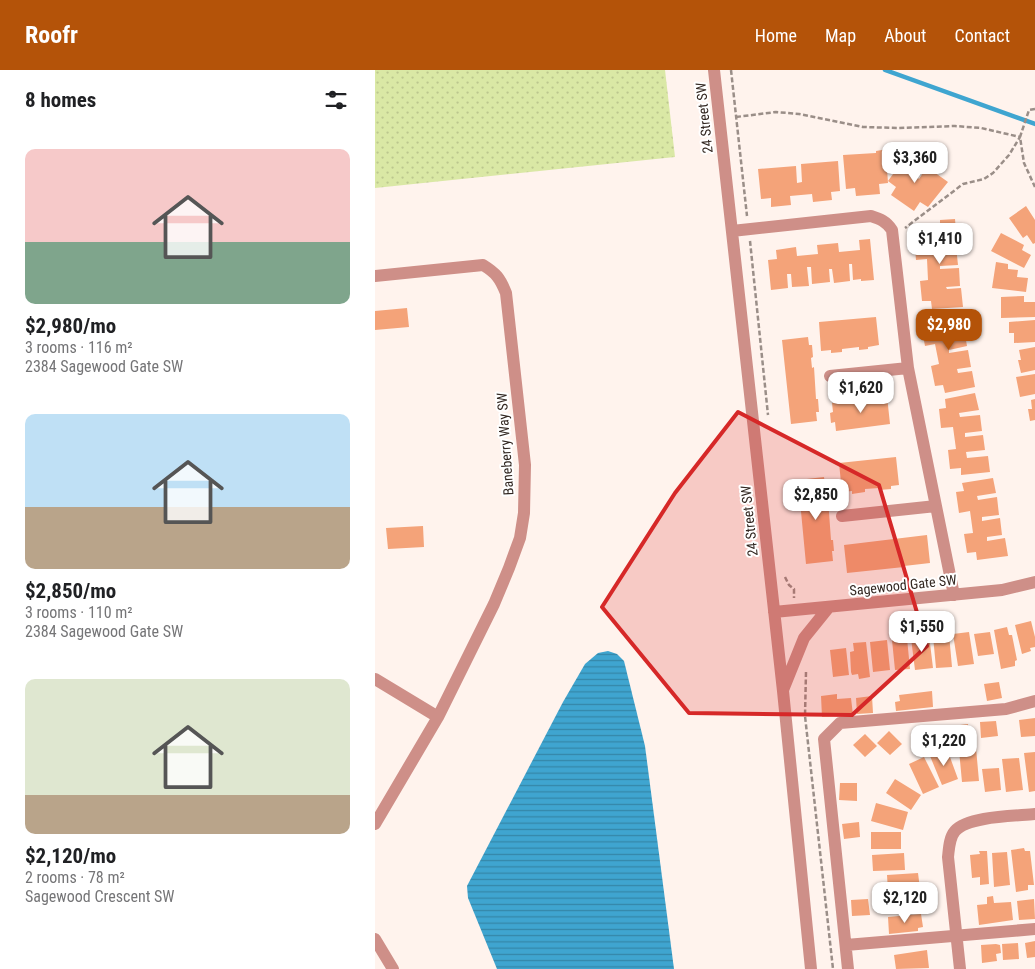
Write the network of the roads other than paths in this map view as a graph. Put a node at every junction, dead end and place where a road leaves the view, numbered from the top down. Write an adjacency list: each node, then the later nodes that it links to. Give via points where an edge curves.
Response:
1 (714, 70): 2 (street, 24 Street SW)
2 (732, 231): 4 (street, via 871,216 888,224 894,237); 11 (street, 24 Street SW)
3 (375, 276): 15 (street, Baneberry Way SW, via 483,265 501,280 506,292 525,465 520,538 494,604)
4 (908, 368): 5 (street); 6 (street)
5 (830, 376)
6 (936, 506): 7 (street); 9 (street)
7 (842, 516)
8 (1035, 582): 9 (street, Sagewood Gate SW, via 1002,590)
9 (954, 595): 10 (street, Sagewood Gate SW)
10 (829, 607): 11 (street, Sagewood Gate SW); 13 (street, via 804,638)
11 (774, 612): 13 (street, 24 Street SW)
12 (375, 679): 15 (street)
13 (783, 691): 23 (street, 24 Street SW)
14 (1035, 701): 21 (street, via 1006,709 840,723 824,739)
15 (438, 717): 17 (street, Baneberry Way SW)
16 (1035, 814): 19 (street, via 977,820 955,831 948,857)
17 (375, 824)
18 (1035, 929): 19 (street)
19 (957, 936): 21 (street); 25 (street)
20 (375, 939): 22 (street)
21 (846, 945): 24 (street)
22 (393, 969)
23 (811, 969)
24 (848, 969)
25 (961, 969)

